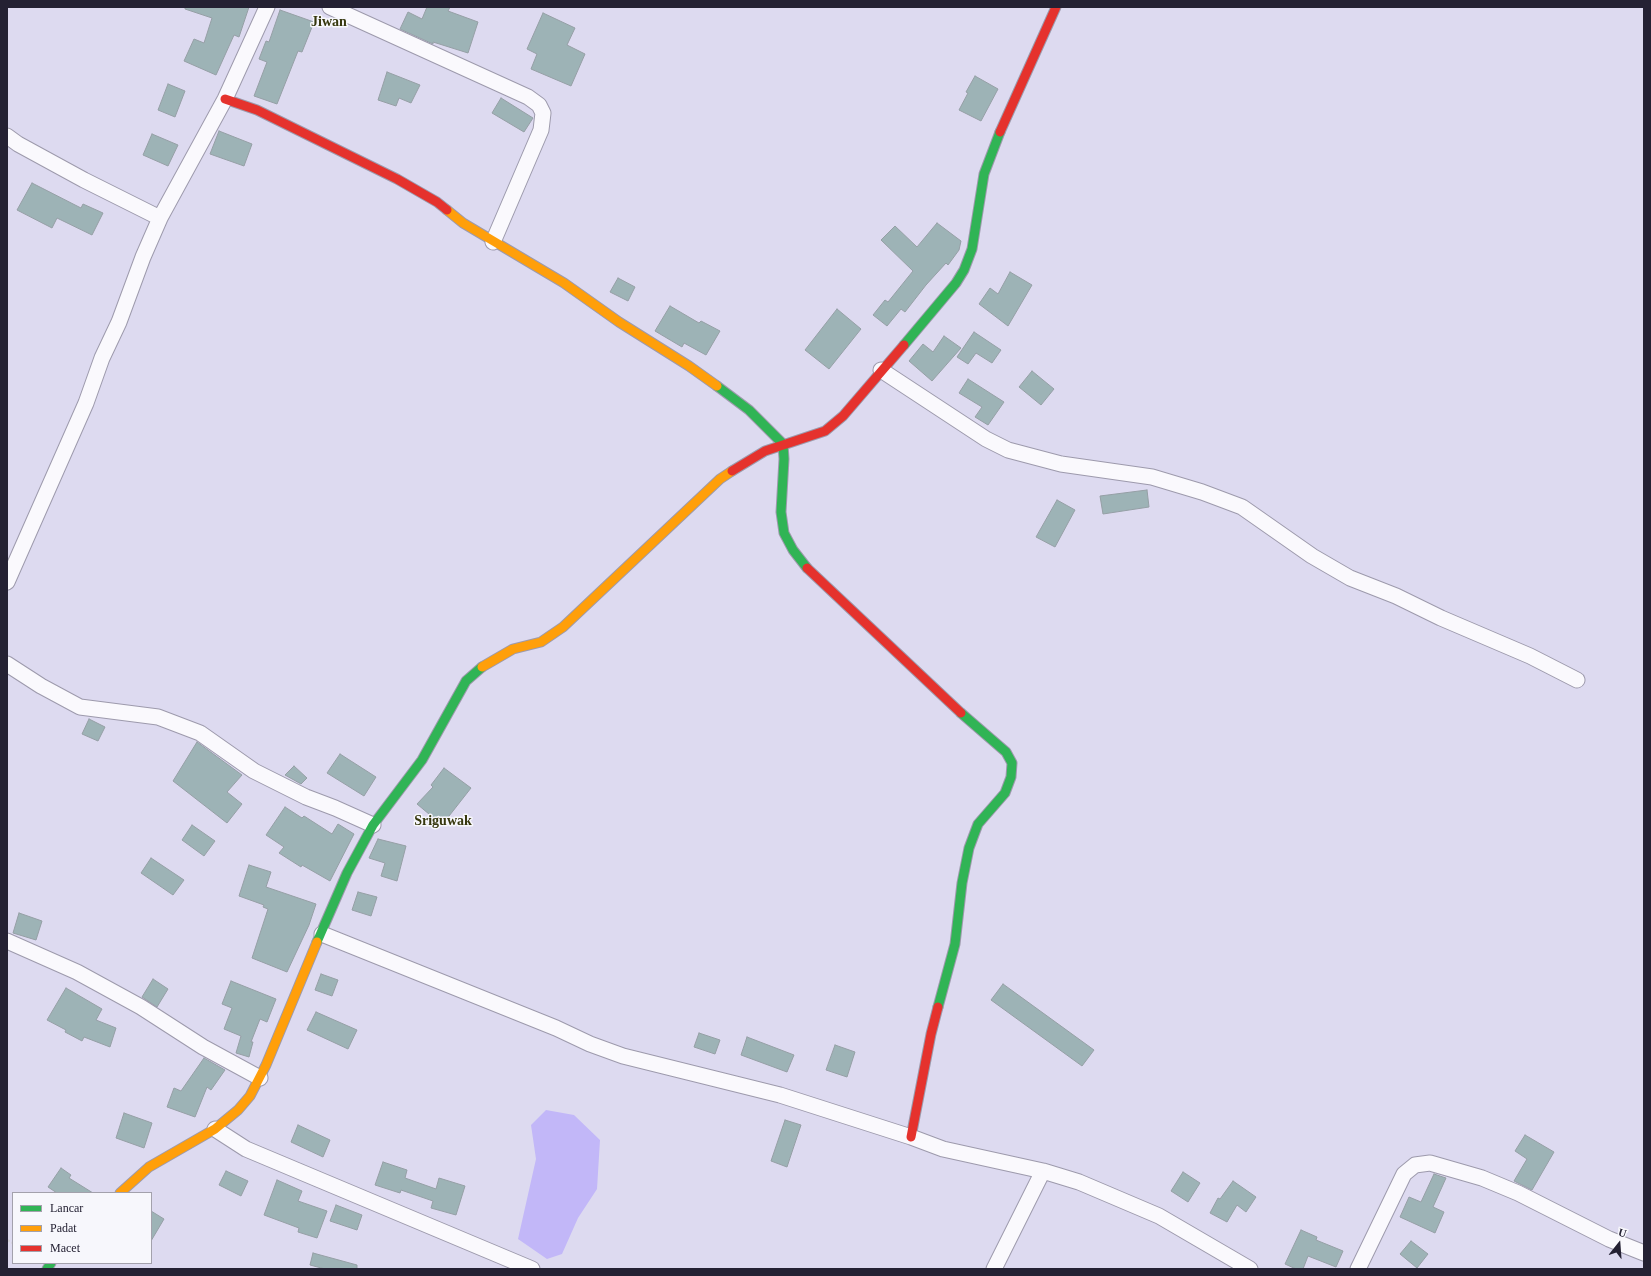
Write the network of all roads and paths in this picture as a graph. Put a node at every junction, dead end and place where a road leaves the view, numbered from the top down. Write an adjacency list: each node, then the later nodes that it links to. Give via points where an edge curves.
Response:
1 (268, 7): 4 (street)
2 (330, 7): 7 (street, via 528,97 539,105 543,113 541,130)
3 (1056, 7): 8 (street, via 992,151 984,174 972,249 964,270 941,302)
4 (225, 99): 6 (street); 7 (street, via 257,110 397,179 437,202)
5 (7, 136): 6 (street, via 71,173)
6 (160, 218): 10 (street, via 86,403)
7 (493, 242): 9 (street, via 564,283 721,388 749,410)
8 (881, 370): 9 (street, via 843,416 825,431); 12 (street, via 986,439 1008,450 1060,464 1152,477 1202,492 1242,508 1312,556 1350,578 1530,656)
9 (783, 444): 13 (street, via 765,451 720,479 563,627 541,642 513,649 486,663 466,682 422,760); 18 (street, via 781,512 784,533 792,550 809,572 1006,752 1012,763 1011,778 1005,793 978,824 969,848 955,944 931,1034)
10 (7, 582)
11 (7, 664): 13 (street, via 80,708 158,717 200,733 254,771 306,797)
12 (1577, 680)
13 (373, 825): 14 (street, via 347,873)
14 (322, 934): 16 (street); 18 (street, via 623,1056 780,1095)
15 (7, 941): 16 (street, via 77,972 141,1006 204,1047)
16 (260, 1078): 17 (street, via 238,1110)
17 (214, 1129): 20 (street, via 149,1167); 22 (street, via 246,1149)
18 (911, 1137): 19 (street, via 943,1150)
19 (1043, 1171): 23 (street); 24 (street, via 1085,1185 1159,1216)
20 (121, 1192)
21 (1644, 1253): 25 (street, via 1609,1239 1518,1193 1482,1178 1430,1163 1415,1165 1404,1174)
22 (532, 1269)
23 (994, 1269)
24 (1250, 1269)
25 (1358, 1269)

